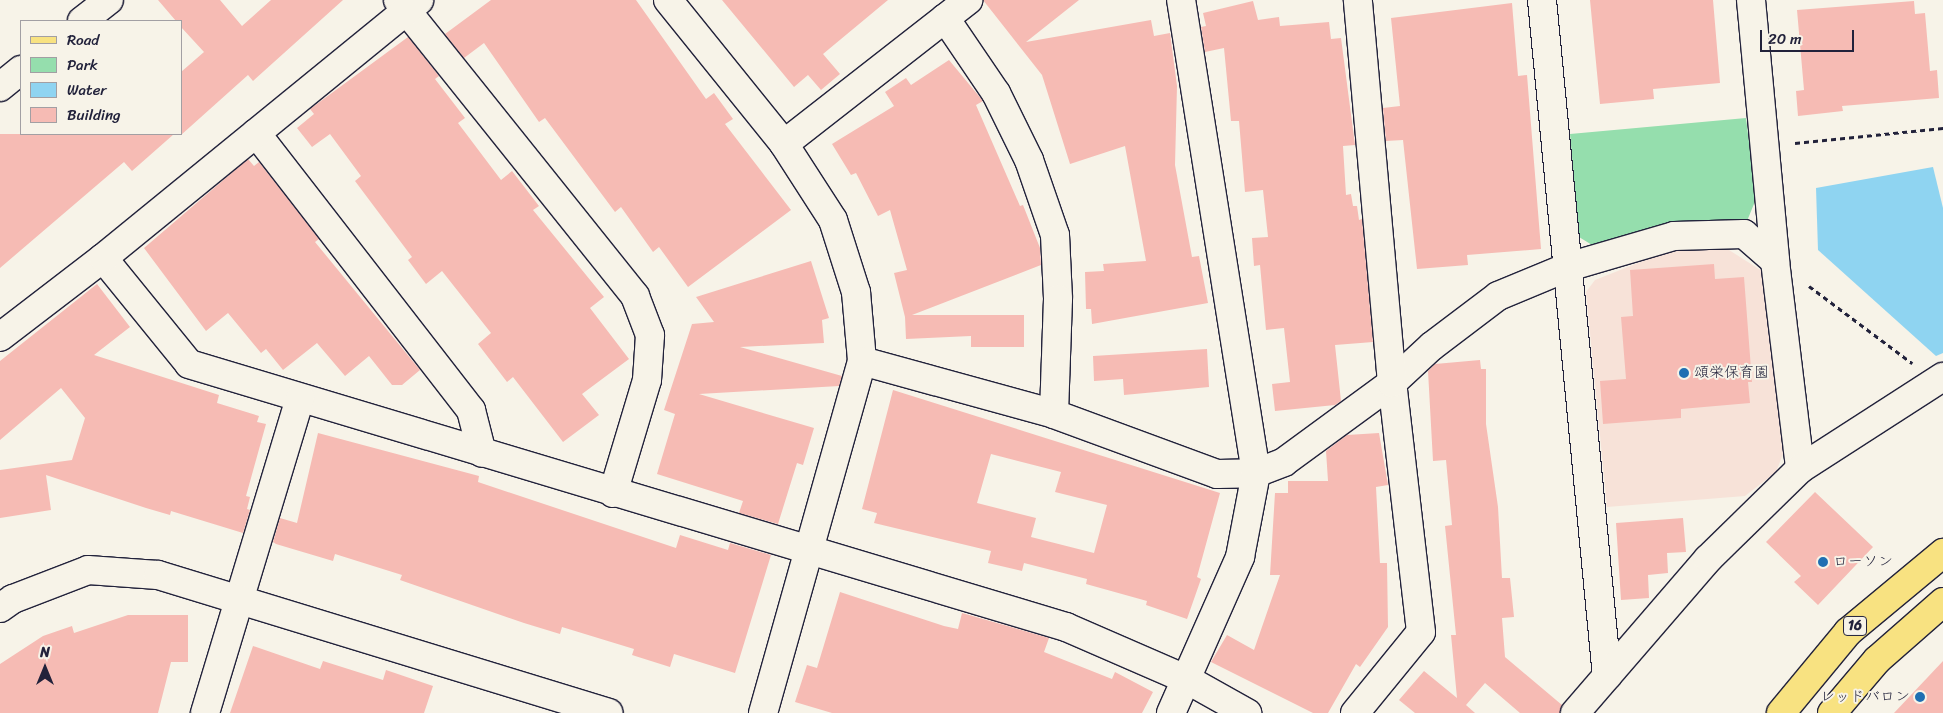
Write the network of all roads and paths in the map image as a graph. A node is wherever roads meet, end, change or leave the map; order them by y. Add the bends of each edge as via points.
1 (109, 0) edge
2 (668, 0) edge
3 (968, 0) edge
4 (1181, 0) edge
5 (1358, 0) edge
6 (1542, 0) edge
7 (1751, 0) edge
8 (407, 3) edge
9 (945, 18) junction
10 (83, 20) edge
11 (20, 71) edge
12 (0, 87) edge
13 (1943, 128) edge
14 (256, 133) junction
15 (784, 144) junction
16 (1764, 146) junction
17 (103, 258) junction
18 (1775, 261) junction
19 (1568, 267) junction
20 (0, 337) edge
21 (862, 361) junction
22 (1939, 379) edge
23 (1392, 383) junction
24 (300, 398) junction
25 (1054, 414) junction
26 (482, 453) junction
27 (1800, 469) junction
28 (1256, 474) junction
29 (613, 493) junction
30 (808, 553) junction
31 (1943, 553) edge
32 (239, 600) junction
33 (1943, 602) edge
34 (0, 608) edge
35 (1607, 676) junction
36 (1188, 680) junction
37 (205, 713) edge
38 (608, 713) edge
39 (763, 713) edge
40 (1171, 713) edge
41 (1247, 713) edge
42 (1355, 713) edge
43 (1576, 713) edge
44 (1781, 713) edge
45 (1832, 713) edge

1 - 10 street
2 - 15 street
3 - 9 street
4 - 28 street
5 - 23 street
6 - 19 street
7 - 16 street
8 - 14 street
8 - 29 street via 635,296 650,335 648,380
9 - 15 street
9 - 25 street via 996,93 1030,160 1055,235 1058,300
11 - 12 street
13 - 16 path
14 - 17 street
14 - 26 street via 471,410
15 - 21 street via 833,220 856,292
16 - 18 street
17 - 20 street
17 - 24 street via 189,364
18 - 19 street via 1744,234 1674,236
18 - 22 path
18 - 27 street
19 - 23 street via 1498,296 1432,346
19 - 35 street
21 - 25 street
21 - 30 street
22 - 27 street
23 - 28 street via 1284,462
23 - 42 street via 1420,632
24 - 26 street
24 - 32 street
25 - 28 street via 1217,474
26 - 29 street
27 - 35 street via 1708,559
28 - 36 street via 1240,557
29 - 30 street
30 - 36 street via 1066,627
30 - 39 street
31 - 44 main road, 16 via 1848,632
32 - 34 street via 158,574 88,570 12,599
32 - 37 street
32 - 38 street
33 - 45 main road via 1877,660
35 - 43 street
36 - 40 street
36 - 41 street

